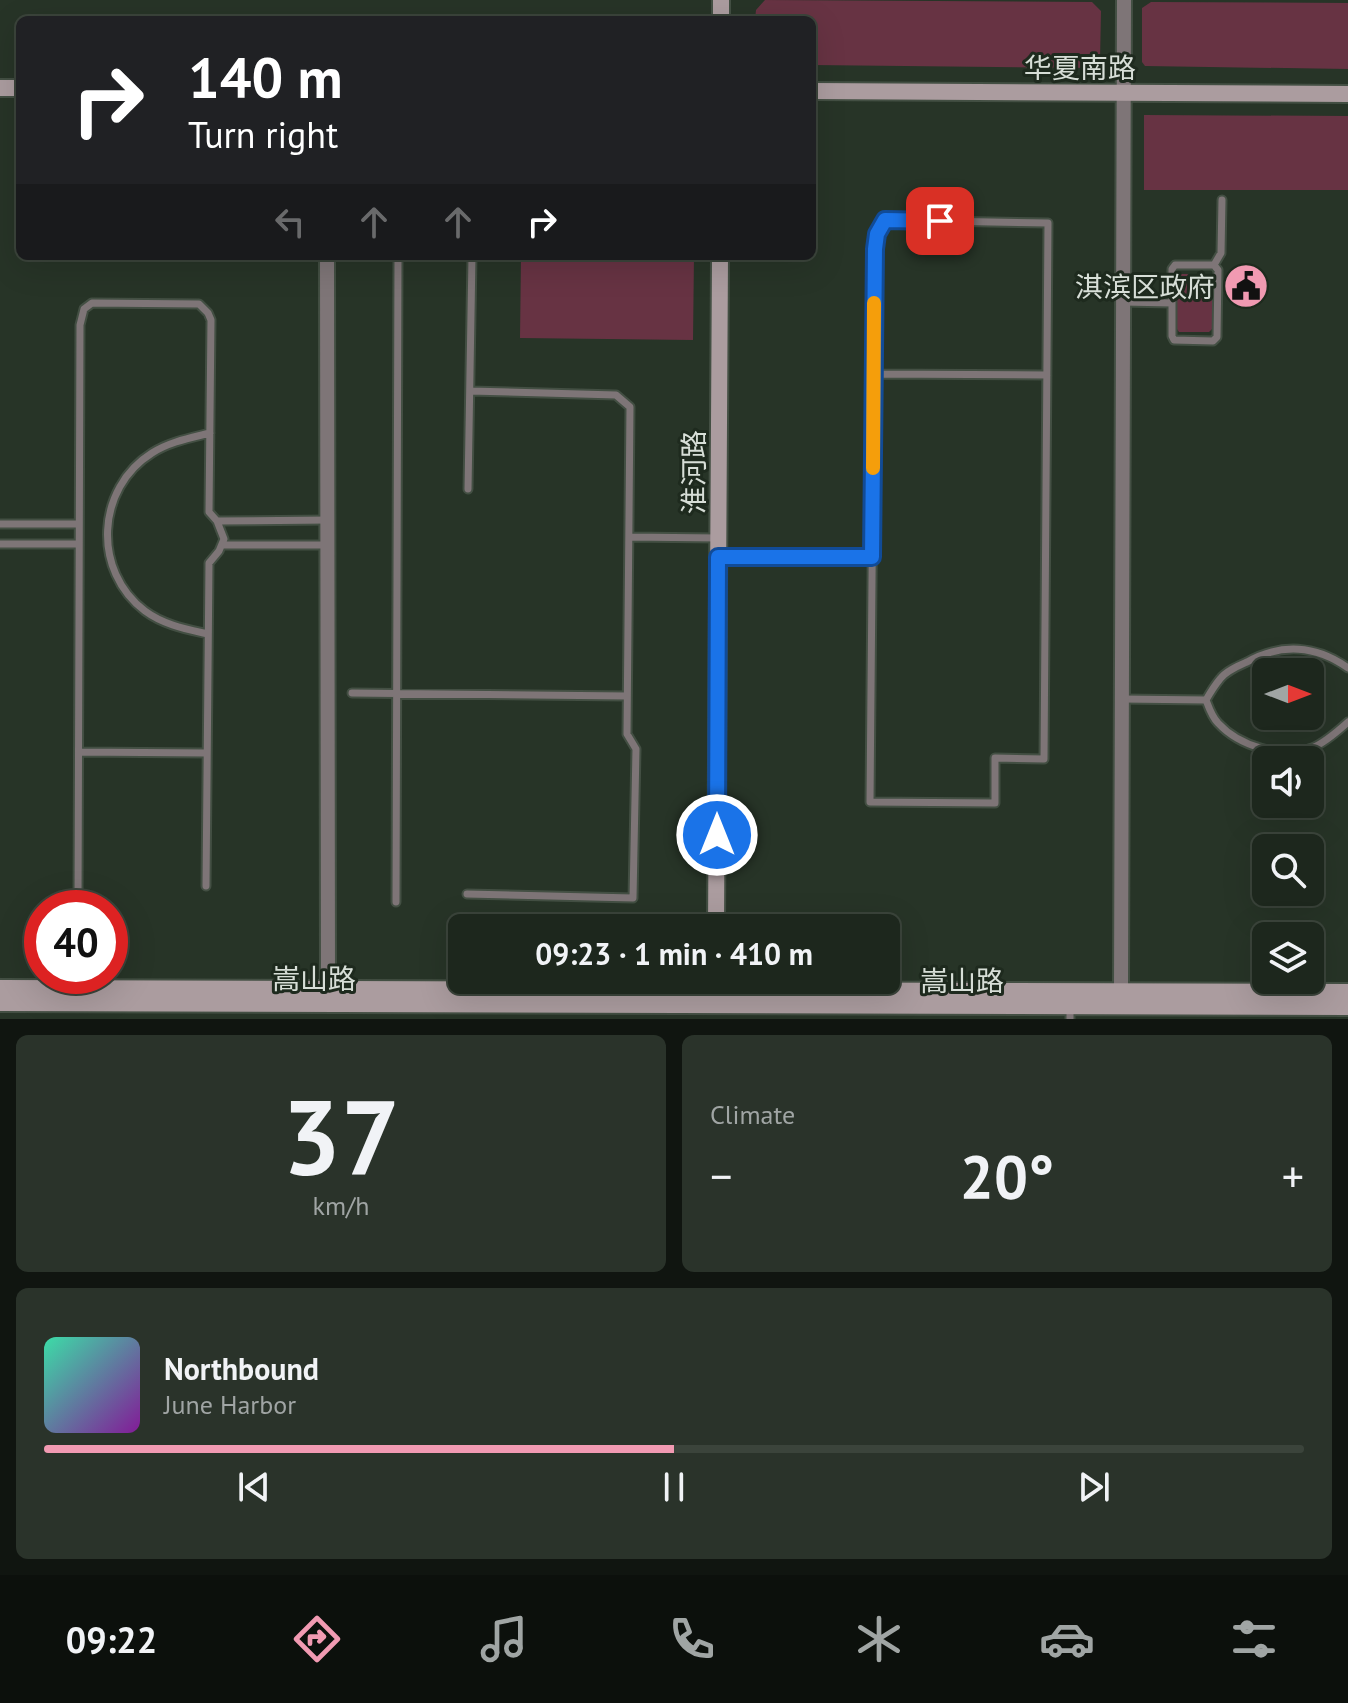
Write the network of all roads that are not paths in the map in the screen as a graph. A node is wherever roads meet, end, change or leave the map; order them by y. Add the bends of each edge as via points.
1 (1124, 0) edge
2 (816, 91) edge
3 (1124, 93) junction
4 (1348, 94) edge
5 (1222, 200) dead end
6 (327, 260) edge
7 (398, 260) edge
8 (472, 260) edge
9 (720, 260) edge
10 (1214, 265) junction
11 (1123, 302) junction
12 (1172, 303) junction
13 (874, 374) junction
14 (1047, 375) junction
15 (470, 391) junction
16 (210, 433) junction
17 (468, 489) dead end
18 (328, 520) junction
19 (217, 521) junction
20 (0, 524) edge
21 (79, 524) junction
22 (629, 537) junction
23 (718, 538) junction
24 (0, 544) edge
25 (79, 544) junction
26 (222, 545) junction
27 (328, 545) junction
28 (718, 557) junction
29 (872, 557) junction
30 (208, 634) junction
31 (1348, 668) edge
32 (352, 693) dead end
33 (396, 693) junction
34 (627, 696) junction
35 (1122, 699) junction
36 (1206, 700) junction
37 (1348, 722) edge
38 (79, 752) junction
39 (207, 753) junction
40 (206, 886) dead end
41 (78, 890) edge
42 (467, 894) dead end
43 (396, 902) dead end
44 (716, 914) edge
45 (0, 988) edge
46 (328, 989) junction
47 (1121, 991) junction
48 (1348, 992) edge
49 (716, 999) edge
50 (0, 1003) edge
51 (1348, 1007) edge
52 (180, 1011) edge
53 (1070, 1013) edge

1 - 3 street
2 - 3 street, 华夏南路
3 - 4 street, 华夏南路
3 - 11 street
5 - 10 lane via 1221,253
6 - 18 street
7 - 33 lane
8 - 15 lane
9 - 23 street, 淮河路
10 - 12 lane via 1175,265
10 - 12 lane via 1218,283 1213,341 1174,340
11 - 12 lane
11 - 35 street
13 - 14 lane
13 - 14 lane via 875,249 885,220 1048,223
13 - 29 lane
14 - 29 lane via 1044,759 995,758 995,803 870,802
15 - 17 lane
15 - 22 lane via 624,399 630,407
16 - 19 lane via 209,512
16 - 21 lane via 208,313 199,304 92,303 84,309 80,325
16 - 30 lane via 152,452 132,469 112,502 106,532 108,555 121,584 144,610 172,626
18 - 19 lane
18 - 27 street
19 - 26 lane
20 - 21 lane
21 - 25 lane
22 - 23 lane
22 - 34 lane
23 - 28 street, 淮河路
24 - 25 lane
25 - 38 lane
26 - 27 lane
26 - 30 lane via 209,563
27 - 46 street
28 - 29 lane
28 - 44 street, 淮河路
30 - 39 lane
31 - 36 lane via 1311,649 1283,649 1255,657 1221,677
32 - 33 lane
33 - 34 lane
33 - 43 lane
34 - 42 lane via 627,734 636,749 633,898
35 - 36 lane
35 - 47 street
36 - 37 lane via 1215,721 1236,739 1276,751 1313,747
38 - 39 lane
38 - 41 lane
39 - 40 lane
45 - 46 street, 嵩山路
46 - 49 street, 嵩山路
47 - 48 street, 嵩山路
47 - 49 street, 嵩山路
49 - 52 street, 嵩山路
49 - 53 street, 嵩山路
50 - 52 street, 嵩山路
51 - 53 street, 嵩山路

